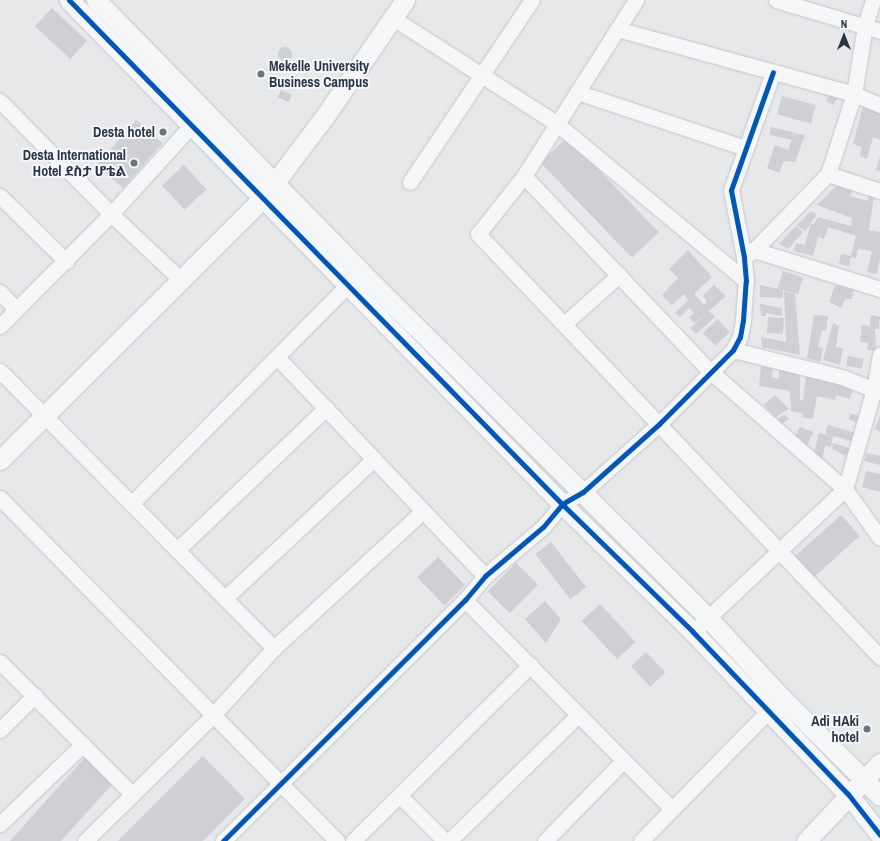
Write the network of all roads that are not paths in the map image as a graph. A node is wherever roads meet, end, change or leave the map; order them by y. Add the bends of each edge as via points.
1 (69, 0) edge
2 (96, 0) edge
3 (405, 0) edge
4 (532, 0) edge
5 (636, 0) edge
6 (873, 0) edge
7 (783, 1) edge
8 (393, 18) junction
9 (865, 26) junction
10 (617, 29) junction
11 (880, 30) edge
12 (773, 72) junction
13 (482, 77) junction
14 (577, 92) junction
15 (854, 94) junction
16 (0, 101) edge
17 (880, 106) edge
18 (198, 118) junction
19 (556, 123) junction
20 (745, 148) junction
21 (828, 174) junction
22 (524, 176) junction
23 (410, 182) dead end
24 (269, 190) junction
25 (880, 192) edge
26 (0, 196) edge
27 (111, 214) junction
28 (749, 254) junction
29 (66, 261) junction
30 (619, 275) junction
31 (355, 278) junction
32 (181, 280) junction
33 (746, 281) junction
34 (880, 289) edge
35 (0, 292) edge
36 (16, 309) junction
37 (564, 324) junction
38 (0, 326) edge
39 (733, 350) junction
40 (880, 354) edge
41 (277, 357) junction
42 (0, 371) edge
43 (710, 371) junction
44 (877, 391) edge
45 (485, 395) junction
46 (326, 408) junction
47 (469, 409) junction
48 (44, 415) junction
49 (659, 424) junction
50 (374, 459) junction
51 (0, 460) edge
52 (845, 489) junction
53 (583, 492) junction
54 (0, 498) edge
55 (131, 504) junction
56 (562, 504) junction
57 (423, 511) junction
58 (880, 538) edge
59 (177, 550) junction
60 (779, 551) junction
61 (485, 576) junction
62 (225, 598) junction
63 (465, 600) junction
64 (708, 618) junction
65 (693, 632) junction
66 (274, 648) junction
67 (880, 657) edge
68 (0, 662) edge
69 (530, 665) junction
70 (35, 695) junction
71 (782, 697) junction
72 (768, 712) junction
73 (214, 715) junction
74 (578, 715) junction
75 (0, 730) edge
76 (83, 744) junction
77 (623, 761) junction
78 (880, 763) edge
79 (864, 778) junction
80 (282, 784) junction
81 (132, 794) junction
82 (848, 794) junction
83 (400, 796) junction
84 (880, 796) edge
85 (672, 809) junction
86 (0, 824) edge
87 (880, 835) edge
88 (85, 841) edge
89 (223, 841) edge
90 (337, 841) edge
91 (353, 841) edge
92 (445, 841) edge
93 (449, 841) edge
94 (545, 841) edge
95 (642, 841) edge
96 (806, 841) edge

1 - 18 street
2 - 18 street
3 - 8 street
4 - 13 street
5 - 10 street
6 - 9 street
7 - 9 street
8 - 13 street
8 - 24 street via 325,116
9 - 11 street
9 - 15 street
10 - 12 street
10 - 14 street
12 - 15 street
12 - 20 street
13 - 19 street
13 - 23 street
14 - 19 street
14 - 20 street
15 - 17 street
15 - 21 street
16 - 27 street
18 - 24 street
18 - 27 street
19 - 22 street
19 - 33 street
20 - 28 street via 731,190
21 - 25 street
21 - 28 street
22 - 30 street
22 - 37 street via 478,234
24 - 31 street
24 - 32 street
26 - 29 street
27 - 29 street
27 - 32 street
28 - 33 street
28 - 34 street
29 - 36 street
30 - 37 street
30 - 43 street
31 - 41 street
31 - 45 street
31 - 47 street
32 - 48 street
33 - 39 street via 740,337
35 - 36 street
36 - 38 street
37 - 49 street
39 - 43 street
39 - 44 street via 842,377
40 - 44 street
41 - 46 street
41 - 55 street
42 - 48 street
43 - 49 street
43 - 52 street
44 - 52 street
45 - 47 street
45 - 53 street
46 - 50 street
46 - 59 street
47 - 56 street
48 - 51 street
48 - 55 street
49 - 53 street
49 - 60 street
50 - 57 street
50 - 62 street
52 - 58 street
52 - 60 street
53 - 56 street
53 - 64 street
54 - 73 street
55 - 59 street
56 - 61 street via 543,527
56 - 65 street
57 - 61 street
57 - 66 street
59 - 62 street
60 - 64 street
60 - 67 street
61 - 63 street
62 - 66 street
63 - 69 street
63 - 80 street
64 - 65 street
64 - 71 street
65 - 72 street
66 - 73 street
68 - 70 street
69 - 74 street
69 - 83 street
70 - 75 street
70 - 76 street
71 - 72 street
71 - 79 street
72 - 82 street
72 - 85 street
73 - 80 street
73 - 81 street
74 - 77 street
74 - 93 street
76 - 81 street
76 - 86 street
77 - 85 street
77 - 94 street
78 - 79 street
79 - 82 street
79 - 84 street
80 - 89 street
80 - 90 street
81 - 88 street
82 - 87 street
82 - 96 street
83 - 91 street
83 - 92 street
85 - 95 street

